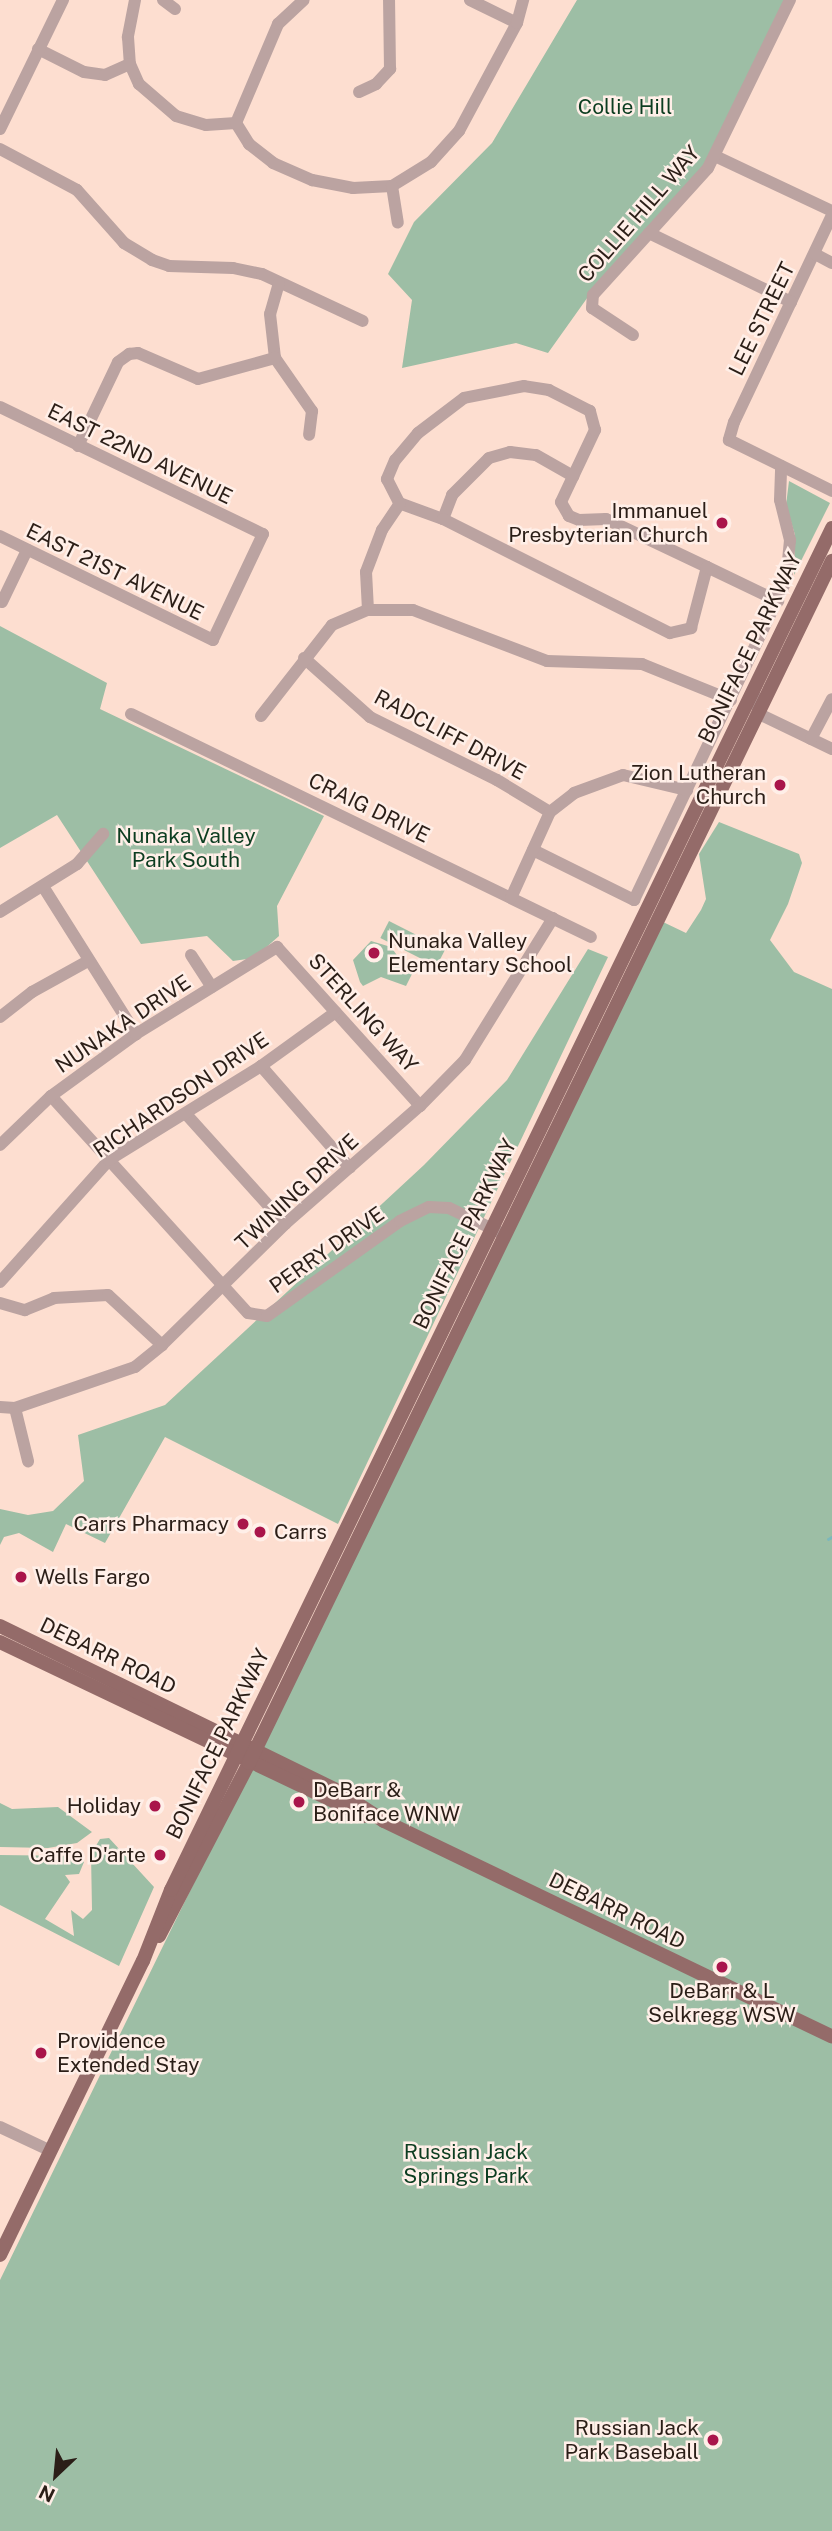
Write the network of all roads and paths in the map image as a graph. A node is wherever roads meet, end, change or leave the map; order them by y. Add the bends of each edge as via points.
1 (63, 0) edge
2 (135, 0) edge
3 (163, 0) edge
4 (304, 0) edge
5 (389, 0) edge
6 (470, 0) edge
7 (523, 0) edge
8 (790, 0) edge
9 (175, 9) dead end
10 (517, 23) junction
11 (38, 49) junction
12 (130, 64) junction
13 (359, 92) dead end
14 (6, 101) edge
15 (236, 123) junction
16 (0, 129) edge
17 (0, 149) edge
18 (715, 156) junction
19 (392, 186) junction
20 (832, 213) edge
21 (398, 223) dead end
22 (649, 233) junction
23 (815, 254) junction
24 (832, 262) edge
25 (279, 283) junction
26 (791, 302) junction
27 (363, 321) dead end
28 (633, 335) dead end
29 (275, 358) junction
30 (0, 407) edge
31 (309, 435) dead end
32 (78, 446) junction
33 (781, 466) junction
34 (573, 476) junction
35 (832, 491) edge
36 (400, 503) junction
37 (443, 519) junction
38 (832, 528) edge
39 (0, 537) edge
40 (27, 550) junction
41 (832, 561) edge
42 (707, 567) junction
43 (778, 601) junction
44 (2, 602) dead end
45 (368, 610) junction
46 (213, 640) joint
47 (304, 657) junction
48 (753, 691) junction
49 (731, 699) junction
50 (832, 699) edge
51 (759, 713) junction
52 (131, 714) dead end
53 (261, 716) dead end
54 (811, 739) junction
55 (832, 749) edge
56 (687, 790) junction
57 (550, 813) junction
58 (103, 834) dead end
59 (533, 850) junction
60 (44, 888) junction
61 (511, 898) junction
62 (0, 912) edge
63 (553, 918) junction
64 (591, 937) dead end
65 (277, 947) joint
66 (191, 955) dead end
67 (88, 961) junction
68 (212, 987) junction
69 (336, 1012) junction
70 (0, 1017) edge
71 (136, 1034) junction
72 (261, 1066) junction
73 (51, 1096) junction
74 (420, 1106) junction
75 (186, 1114) junction
76 (0, 1145) edge
77 (109, 1160) junction
78 (350, 1168) junction
79 (285, 1224) junction
80 (498, 1231) junction
81 (0, 1282) edge
82 (225, 1287) junction
83 (0, 1303) edge
84 (162, 1345) junction
85 (0, 1407) edge
86 (15, 1408) junction
87 (28, 1461) dead end
88 (4, 1630) edge
89 (0, 1642) edge
90 (245, 1754) junction
91 (832, 2037) edge
92 (0, 2127) edge
93 (51, 2151) junction
94 (0, 2255) edge

1 - 11 street
2 - 12 street via 128,37
3 - 9 street
4 - 15 street via 278,24
5 - 13 street via 390,69 376,84
6 - 10 street
7 - 10 street
8 - 18 street, COLLIE HILL WAY
10 - 19 street via 459,131 430,162
11 - 12 street via 83,72 105,75
11 - 14 street
12 - 15 street via 139,84 176,116 206,125
14 - 16 street
15 - 19 street via 249,144 273,163 312,180 353,188
17 - 25 street via 77,190 124,243 152,260 187,268 233,268
18 - 20 street
18 - 22 street, COLLIE HILL WAY
19 - 21 street
20 - 23 street, LEE STREET
22 - 26 street
22 - 28 street, COLLIE HILL WAY via 590,302 598,314
23 - 24 street
23 - 26 street, LEE STREET
25 - 27 street
25 - 29 street via 270,314
26 - 33 street, LEE STREET via 729,440
29 - 31 street via 312,411
29 - 32 street via 198,379 138,353 129,354 118,362
30 - 32 street, EAST 22ND AVENUE
32 - 46 street, EAST 22ND AVENUE via 263,534
33 - 35 street
33 - 43 street via 780,500 790,540 786,581
34 - 36 street via 595,430 590,411 549,390 524,386 486,391 464,398 430,421 395,460 387,479
34 - 37 street via 536,455 510,452 489,458 452,495
34 - 42 street via 561,502 569,516 606,519
36 - 37 street
36 - 45 street via 382,530 366,572
37 - 42 street via 670,633 691,628
38 - 48 main road, BONIFACE PARKWAY
39 - 40 street, EAST 21ST AVENUE
40 - 44 street
40 - 46 street, EAST 21ST AVENUE
41 - 51 main road, BONIFACE PARKWAY
42 - 43 street
43 - 49 street
45 - 47 street via 332,625
45 - 49 street via 413,610 547,661 642,664
47 - 53 street
47 - 57 street, RADCLIFF DRIVE via 370,717 497,780
48 - 51 street
48 - 80 main road, BONIFACE PARKWAY
49 - 56 street
50 - 54 street
51 - 54 street
51 - 80 main road, BONIFACE PARKWAY
52 - 61 street, CRAIG DRIVE
54 - 55 street
56 - 57 street via 623,775 574,793
56 - 59 street via 634,900
57 - 59 street
58 - 60 street via 76,864
59 - 61 street
60 - 62 street
60 - 67 street
61 - 63 street, CRAIG DRIVE
63 - 64 street, CRAIG DRIVE
63 - 74 street, TWINING DRIVE via 465,1060
65 - 68 street, NUNAKA DRIVE
65 - 69 street, STERLING WAY
66 - 68 street
67 - 70 street via 32,992
67 - 71 street
68 - 71 street, NUNAKA DRIVE
69 - 72 street, RICHARDSON DRIVE
69 - 74 street, STERLING WAY
71 - 73 street, NUNAKA DRIVE
72 - 75 street, RICHARDSON DRIVE
72 - 78 street
73 - 76 street, NUNAKA DRIVE
73 - 77 street, PERRY DRIVE
74 - 78 street, TWINING DRIVE
75 - 77 street, RICHARDSON DRIVE
75 - 79 street
77 - 81 street, RICHARDSON DRIVE
77 - 82 street, PERRY DRIVE
78 - 79 street, TWINING DRIVE
79 - 82 street, TWINING DRIVE
80 - 82 street, PERRY DRIVE via 449,1208 429,1207 400,1222 267,1316 248,1313
80 - 90 main road, BONIFACE PARKWAY
82 - 84 street, TWINING DRIVE
83 - 84 street via 25,1310 54,1298 108,1295
84 - 86 street, TWINING DRIVE via 135,1367
85 - 86 street, TWINING DRIVE
86 - 87 street
88 - 90 main road, DEBARR ROAD
89 - 90 main road, DEBARR ROAD
90 - 91 main road, DEBARR ROAD
90 - 93 main road, BONIFACE PARKWAY via 166,1899 144,1961
92 - 93 street
93 - 94 main road, BONIFACE PARKWAY

